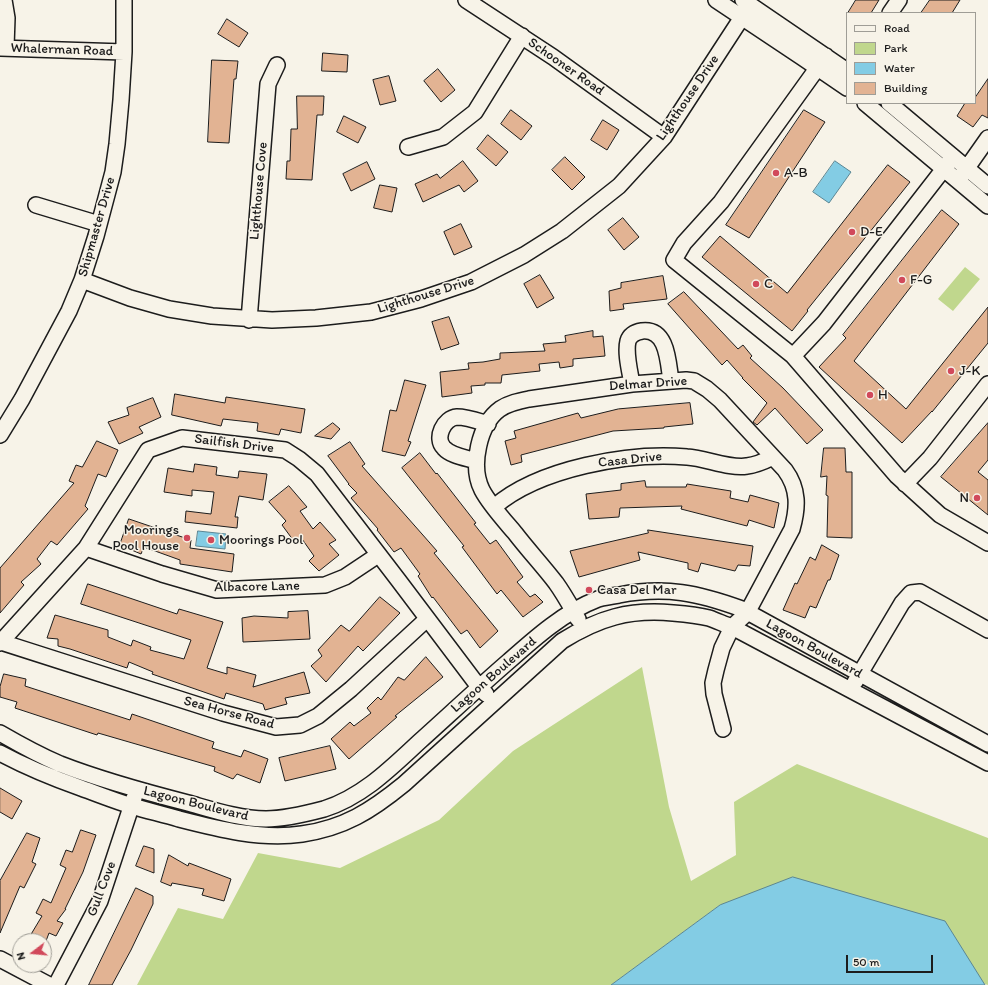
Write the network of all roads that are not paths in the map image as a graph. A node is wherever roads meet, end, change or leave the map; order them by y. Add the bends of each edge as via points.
1 (4, 0) edge
2 (124, 0) edge
3 (466, 0) edge
4 (716, 0) edge
5 (899, 0) edge
6 (745, 7) edge
7 (891, 12) edge
8 (522, 36) junction
9 (3, 47) edge
10 (124, 52) junction
11 (822, 62) junction
12 (277, 65) dead end
13 (846, 71) edge
14 (845, 83) edge
15 (866, 104) edge
16 (890, 104) edge
17 (664, 137) junction
18 (988, 138) edge
19 (408, 147) dead end
20 (953, 157) junction
21 (968, 168) junction
22 (943, 169) junction
23 (957, 181) junction
24 (988, 186) edge
25 (36, 205) dead end
26 (988, 206) edge
27 (99, 224) junction
28 (82, 280) junction
29 (249, 320) junction
30 (793, 356) junction
31 (671, 380) junction
32 (632, 384) junction
33 (988, 384) edge
34 (488, 424) junction
35 (0, 435) edge
36 (773, 457) junction
37 (476, 461) junction
38 (906, 484) junction
39 (494, 507) junction
40 (988, 543) edge
41 (86, 548) junction
42 (378, 555) junction
43 (573, 611) junction
44 (747, 612) junction
45 (427, 619) junction
46 (732, 627) junction
47 (583, 628) junction
48 (988, 630) edge
49 (0, 643) edge
50 (859, 674) junction
51 (479, 687) junction
52 (850, 690) junction
53 (494, 702) junction
54 (723, 729) dead end
55 (0, 733) edge
56 (988, 744) edge
57 (0, 753) edge
58 (988, 763) edge
59 (137, 790) junction
60 (131, 806) junction
61 (0, 959) edge
62 (49, 985) edge
63 (56, 985) edge

1 - 9 street via 7,18
2 - 10 street, Shipmaster Drive
3 - 8 street, Schooner Road
4 - 6 street
5 - 7 street
6 - 11 street
6 - 17 street, Lighthouse Drive
8 - 17 street, Schooner Road
8 - 19 street via 475,112 444,137
9 - 10 street, Whalerman Road
10 - 27 street, Shipmaster Drive via 113,172
11 - 13 street
11 - 14 street
11 - 30 street via 721,202 684,243 674,260
12 - 29 street, Lighthouse Cove via 268,84
15 - 22 street
16 - 20 street
17 - 29 street, Lighthouse Drive via 619,186 562,231 524,255 471,282 371,312 316,318
18 - 21 street
20 - 21 street
20 - 22 street
21 - 23 street
21 - 24 street
22 - 23 street
22 - 30 street via 824,323
23 - 26 street
25 - 27 street
27 - 28 street, Shipmaster Drive
28 - 29 street, Lighthouse Drive via 169,309
28 - 35 street, Shipmaster Drive via 53,344
30 - 38 street
31 - 32 street, Delmar Drive
31 - 32 street via 662,339 646,330 633,334 628,342
31 - 36 street, Delmar Drive via 694,381 707,389
32 - 34 street, Delmar Drive via 517,401 501,409
33 - 38 street via 930,458
34 - 37 street, Delmar Drive
34 - 37 street via 457,417 448,420 442,429 440,441 443,447 451,453
36 - 39 street, Casa Drive via 746,467 673,456 630,458 588,465 530,484
36 - 44 street, Delmar Drive via 791,477 797,506 796,517
37 - 39 street, Delmar Drive via 482,490
38 - 40 street via 940,515
39 - 43 street, Delmar Drive via 556,583
41 - 42 street, Albacore Lane via 217,590 325,585 345,577
41 - 42 street, Sailfish Drive via 148,450 182,438 285,450 316,474
41 - 49 street, Sailfish Drive
42 - 45 street, Sailfish Drive
43 - 44 street, Lagoon Boulevard via 600,598 636,591 678,591 710,598
43 - 47 street, Delmar Drive
43 - 51 street, Lagoon Boulevard via 541,634
44 - 46 street, Delmar Drive
44 - 50 street, Lagoon Boulevard
45 - 49 street, Sea Horse Road via 318,716 300,725 276,727 223,713
45 - 51 street, Sailfish Drive
46 - 47 street, Lagoon Boulevard via 708,618 652,611 619,615
46 - 52 street, Lagoon Boulevard
46 - 54 street, Delmar Drive via 722,648 713,683
47 - 53 street, Lagoon Boulevard via 562,641
48 - 50 street via 920,592 911,593 902,603
50 - 52 street
50 - 56 street, Lagoon Boulevard
51 - 53 street, Sailfish Drive
51 - 59 street, Lagoon Boulevard via 377,780 344,801 325,808 282,817 248,818
52 - 58 street, Lagoon Boulevard
53 - 60 street, Lagoon Boulevard via 384,801 343,823 318,831 273,835 248,833
55 - 59 street, Lagoon Boulevard via 59,763
57 - 60 street, Lagoon Boulevard via 52,777
59 - 60 street, Gull Cove
60 - 63 street, Gull Cove via 100,901
61 - 62 street

